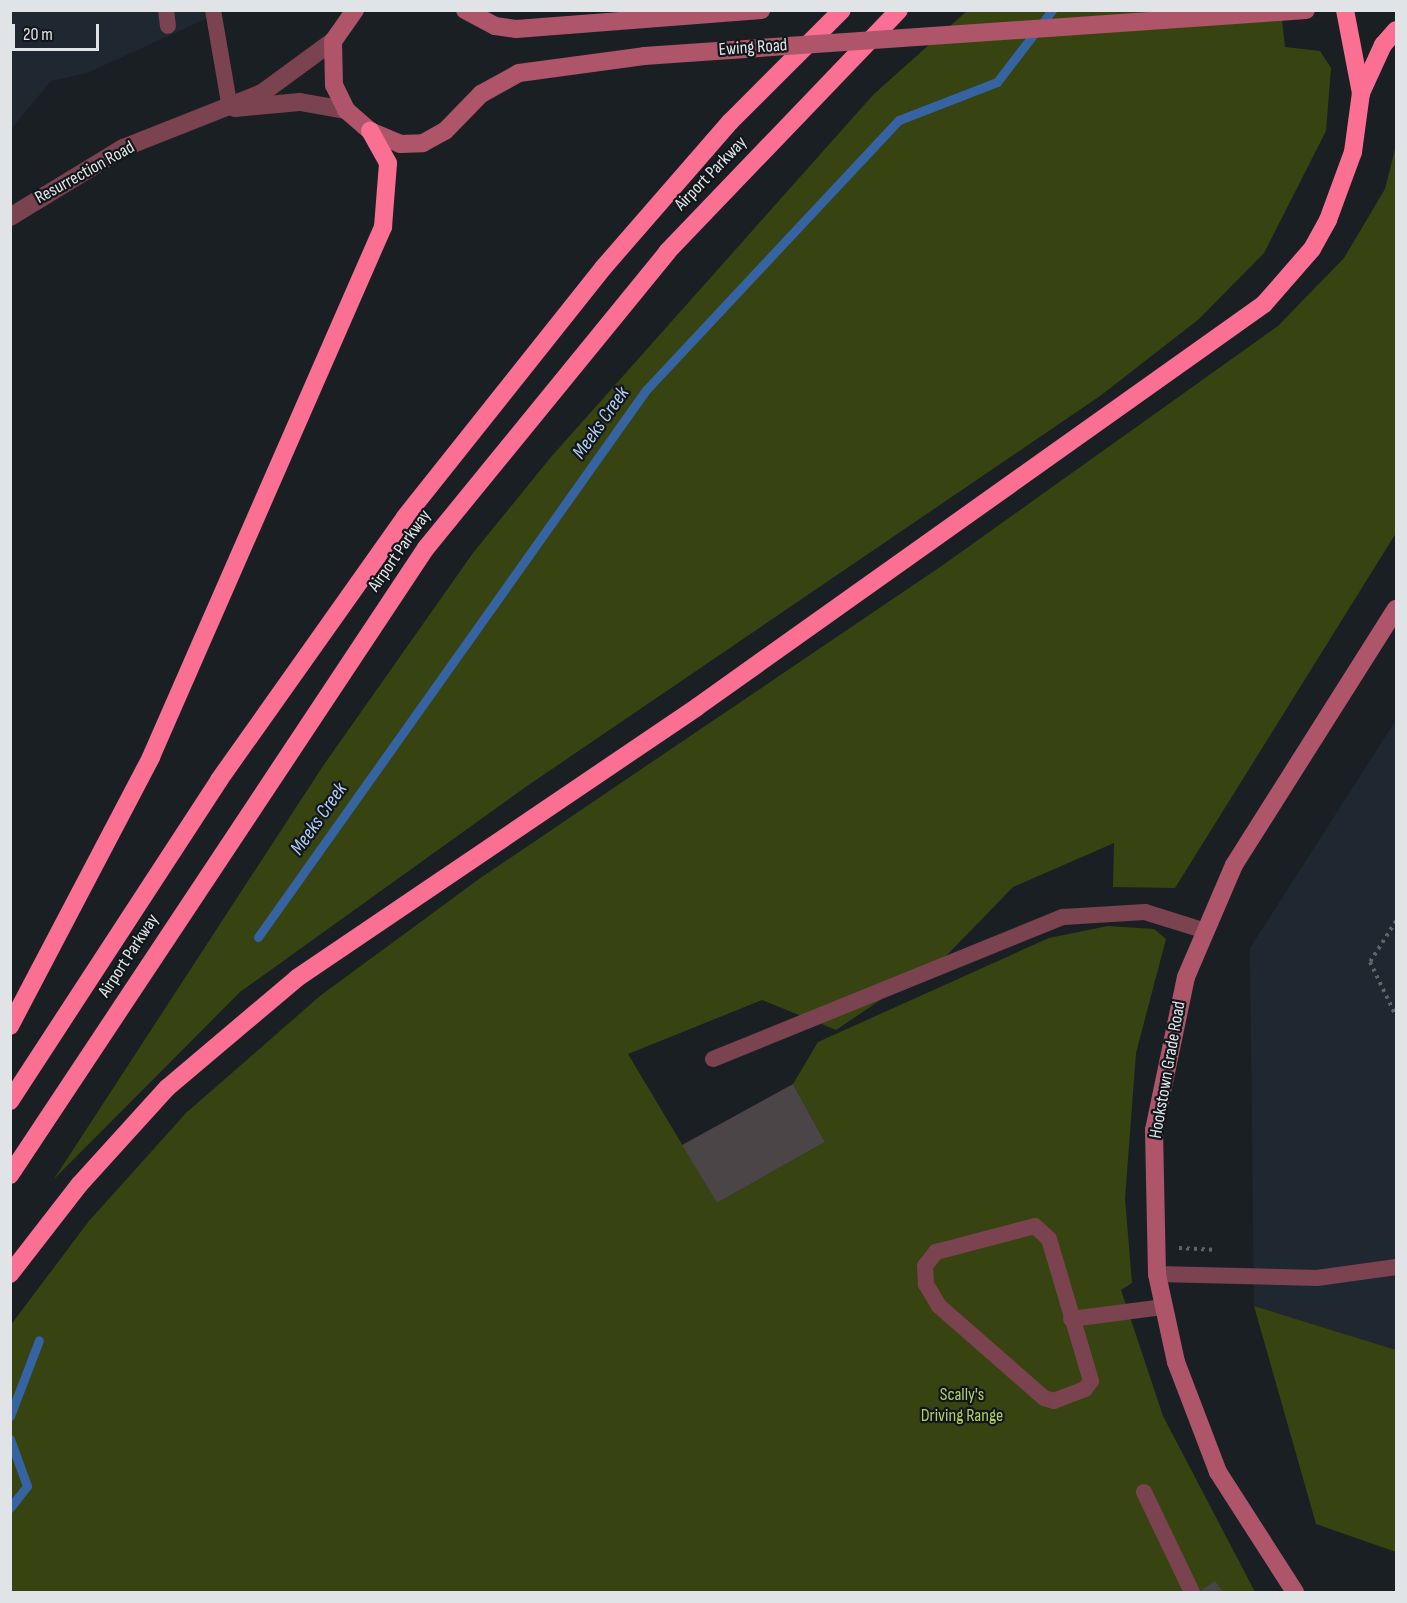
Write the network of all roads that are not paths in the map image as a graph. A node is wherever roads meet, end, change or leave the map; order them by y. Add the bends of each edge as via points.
1 (213, 10) edge
2 (355, 10) edge
3 (465, 10) edge
4 (761, 10) edge
5 (842, 10) edge
6 (899, 10) edge
7 (1306, 10) edge
8 (1345, 10) edge
9 (1396, 30) edge
10 (333, 41) junction
11 (1361, 93) junction
12 (230, 108) junction
13 (346, 110) junction
14 (370, 131) junction
15 (10, 217) edge
16 (1396, 609) edge
17 (1206, 931) junction
18 (10, 1026) edge
19 (713, 1059) dead end
20 (10, 1101) edge
21 (10, 1175) edge
22 (1396, 1267) edge
23 (10, 1274) edge
24 (1157, 1274) junction
25 (1164, 1307) junction
26 (1071, 1319) junction
27 (1144, 1492) dead end
28 (1192, 1593) edge
29 (1295, 1593) edge

1 - 12 lane
2 - 10 street
3 - 4 street, Ewing Road via 495,26 516,29
5 - 20 highway, Airport Parkway via 730,122 610,260 405,517 219,780
6 - 21 highway, Airport Parkway via 667,252 426,548
7 - 14 street, Ewing Road, bridge via 644,56 519,73 481,94 445,131 423,143 393,142
8 - 11 highway
9 - 11 highway via 1383,45
10 - 12 street, Resurrection Road via 294,74
10 - 13 street, Ewing Road via 334,85
11 - 23 highway via 1353,152 1328,220 1312,249 1264,304 706,700 297,978 167,1088 79,1185
12 - 13 street, Resurrection Road via 300,102
12 - 15 street, Resurrection Road via 123,148
13 - 14 street, Ewing Road
14 - 18 highway via 388,164 383,227 151,757
16 - 17 street, Hookstown Grade Road via 1234,865
17 - 19 lane via 1145,912 1063,917
17 - 24 street, Hookstown Grade Road via 1186,977 1154,1130
22 - 24 lane via 1317,1278
24 - 25 street, Hookstown Grade Road
25 - 26 lane
25 - 29 street, Hookstown Grade Road via 1176,1362 1218,1472
26 - 26 lane via 1049,1239 1035,1226 936,1252 925,1266 926,1284 939,1306 1044,1398 1054,1401 1085,1389 1091,1381
27 - 28 lane

